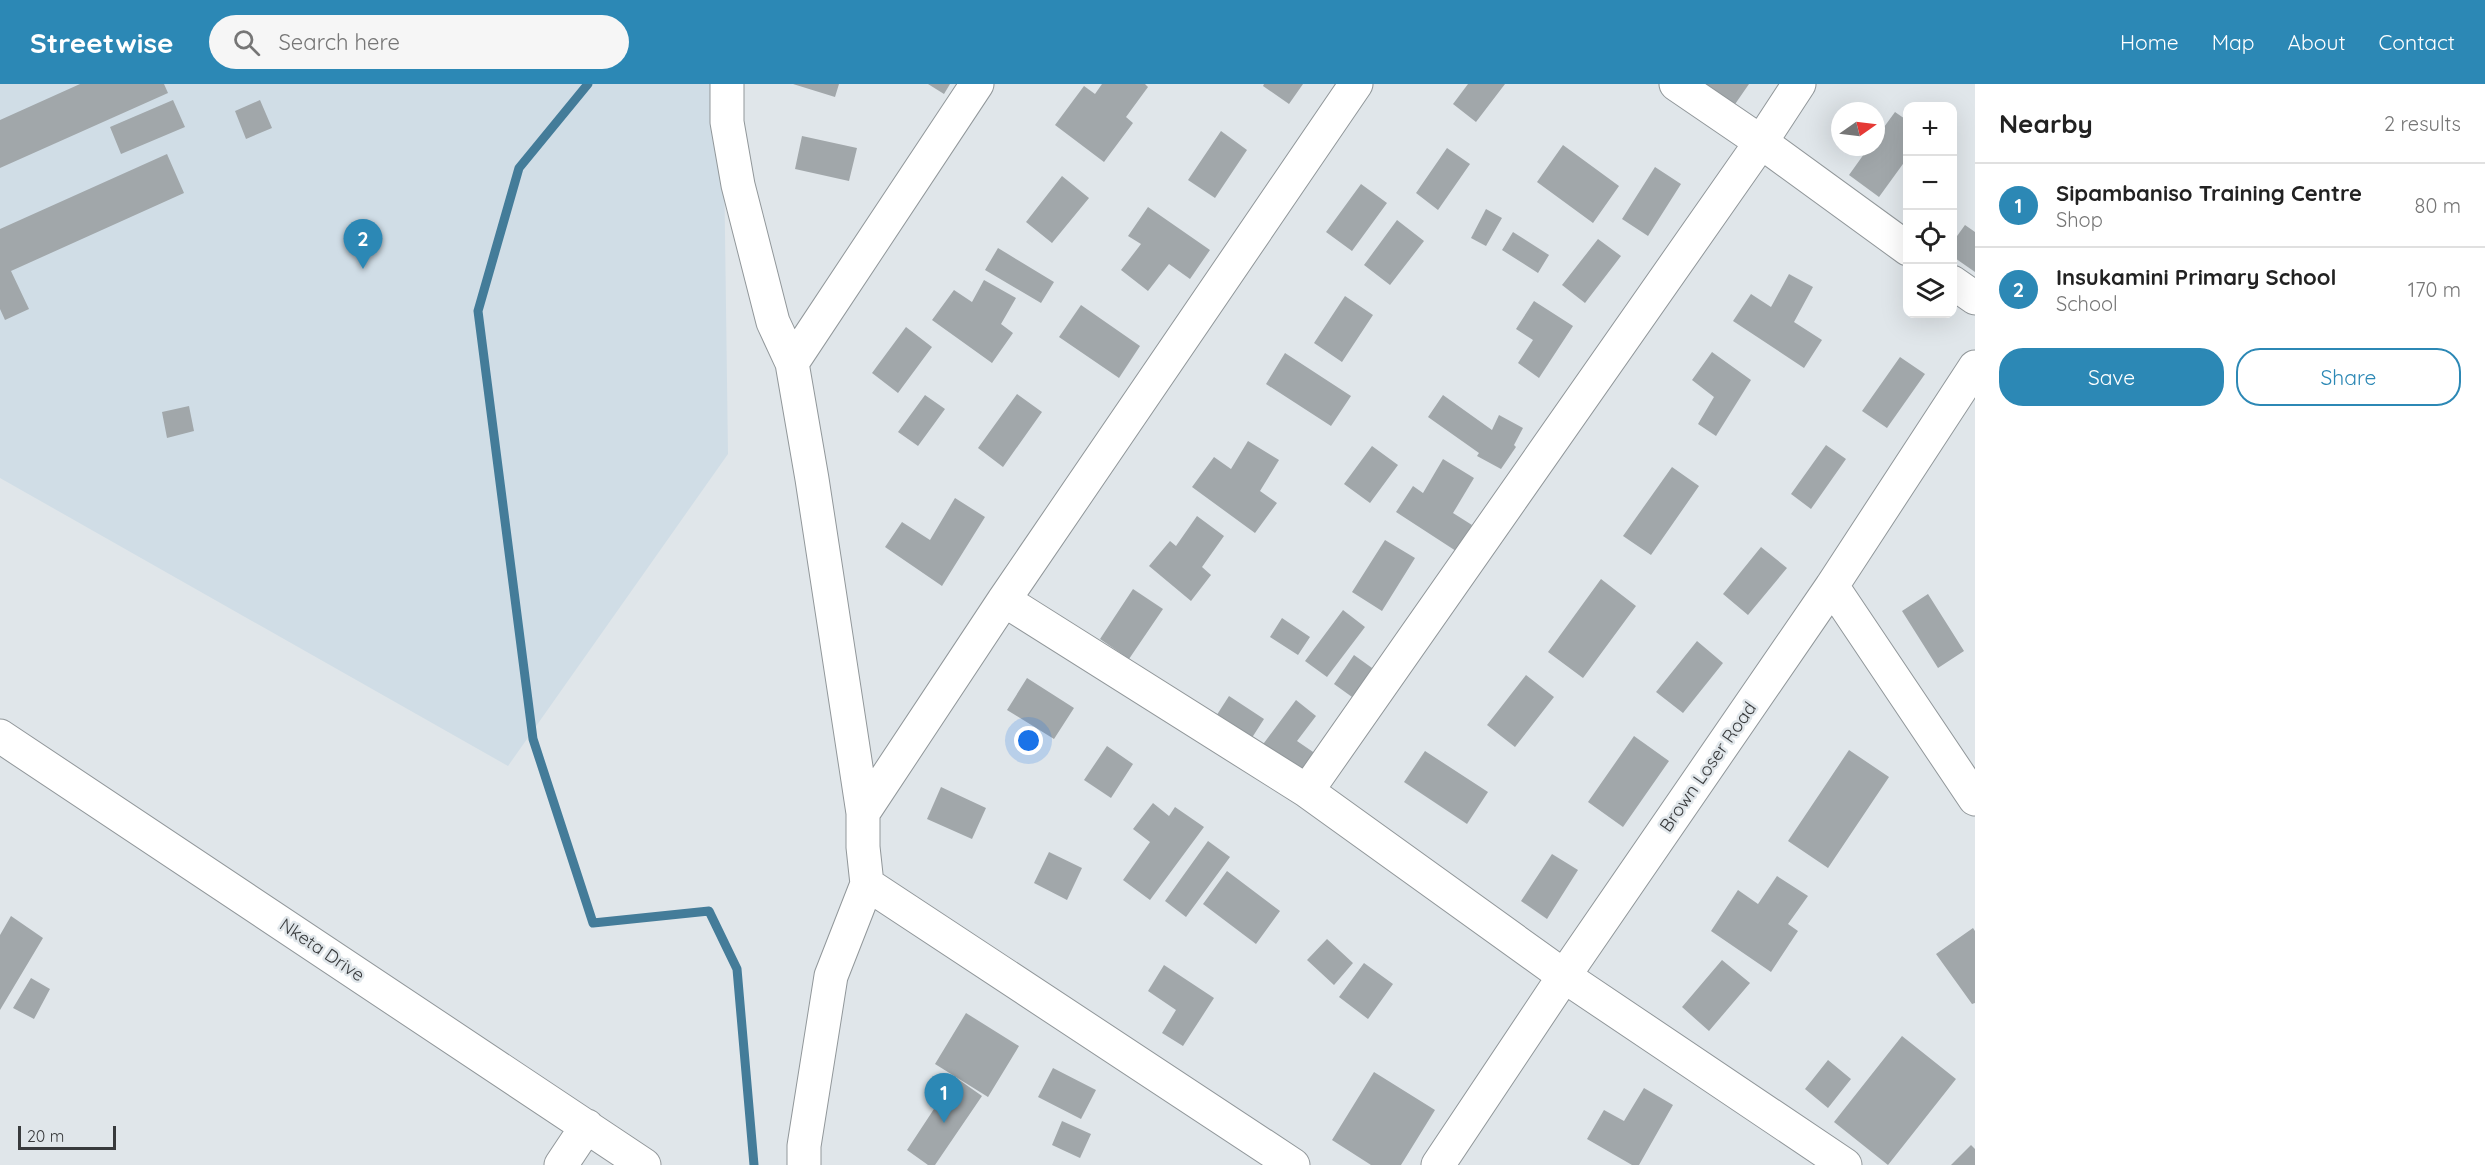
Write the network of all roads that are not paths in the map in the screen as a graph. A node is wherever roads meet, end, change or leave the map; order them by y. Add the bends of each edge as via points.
1 (727, 84) edge
2 (977, 84) edge
3 (1356, 84) edge
4 (1676, 84) edge
5 (1799, 84) edge
6 (1761, 142) junction
7 (1903, 245) edge
8 (1957, 285) edge
9 (1975, 298) edge
10 (792, 363) junction
11 (1975, 367) edge
12 (1832, 586) junction
13 (1004, 600) junction
14 (0, 736) edge
15 (1307, 791) junction
16 (1975, 799) edge
17 (863, 813) junction
18 (867, 884) junction
19 (1564, 976) junction
20 (587, 1126) junction
21 (561, 1165) edge
22 (644, 1165) edge
23 (804, 1165) edge
24 (1293, 1165) edge
25 (1438, 1165) edge
26 (1845, 1165) edge

1 - 10 street via 727,122 740,195 773,322
2 - 10 street
3 - 13 street
4 - 6 street
5 - 6 street
6 - 7 street
6 - 15 street
8 - 9 street
10 - 17 street
11 - 12 street, Brown Loser Road
12 - 16 street
12 - 19 street, Brown Loser Road
13 - 15 street
13 - 17 street
14 - 20 street, Nketa Drive
15 - 19 street
17 - 18 street
18 - 23 street via 831,976
18 - 24 street
19 - 25 street, Brown Loser Road
19 - 26 street
20 - 21 street
20 - 22 street, Nketa Drive

